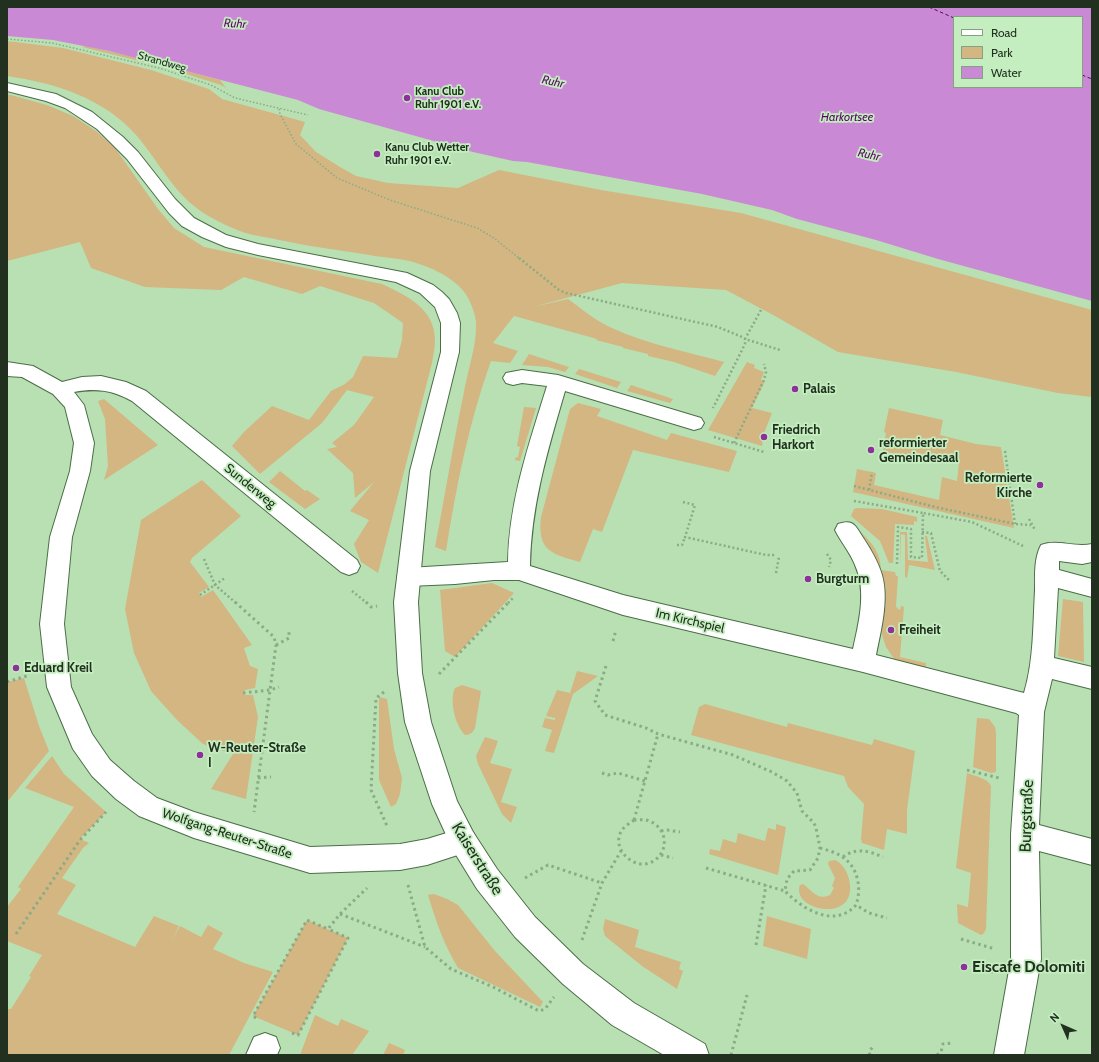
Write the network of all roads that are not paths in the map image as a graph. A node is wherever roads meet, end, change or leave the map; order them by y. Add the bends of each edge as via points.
1 (7, 87) edge
2 (7, 369) edge
3 (513, 378) dead end
4 (558, 382) junction
5 (60, 389) junction
6 (694, 423) road end
7 (846, 530) dead end
8 (1092, 553) edge
9 (349, 566) road end
10 (528, 574) junction
11 (1046, 576) junction
12 (408, 577) junction
13 (1092, 588) edge
14 (863, 662) junction
15 (1042, 666) junction
16 (1092, 678) edge
17 (1031, 710) junction
18 (1025, 834) junction
19 (463, 841) junction
20 (1092, 852) edge
21 (694, 1055) edge
22 (1009, 1055) edge

1 - 12 street, Kaiserstraße via 47,96 97,120 128,149 181,216 206,234 250,249 401,277 418,284 442,302 451,321 450,352 420,471
2 - 5 street, Wolfgang-Reuter-Straße via 26,372
3 - 4 street via 519,375
4 - 6 street
4 - 10 street via 532,474 518,545
5 - 9 street, Sunderweg via 80,383 100,382 122,386 140,396
5 - 19 street, Wolfgang-Reuter-Straße via 74,405 84,443 80,470 61,537 52,624 59,687 82,741 101,768 148,807 194,825 310,860 400,857
7 - 14 street via 871,576 873,594
8 - 11 street, Burgstraße via 1082,555 1049,551
10 - 12 street, Im Kirchspiel via 494,571
10 - 14 street, Im Kirchspiel via 623,605
11 - 13 street
11 - 15 street, Burgstraße
12 - 19 street, Kaiserstraße via 406,602 410,673 418,722 444,804
14 - 17 street, Im Kirchspiel via 1015,701
15 - 16 street
15 - 17 street, Burgstraße
17 - 18 street, Burgstraße
18 - 20 street
18 - 22 street, Burgstraße via 1026,959 1021,978 1015,1035
19 - 21 street, Kaiserstraße via 496,893 525,927 573,974 623,1014

